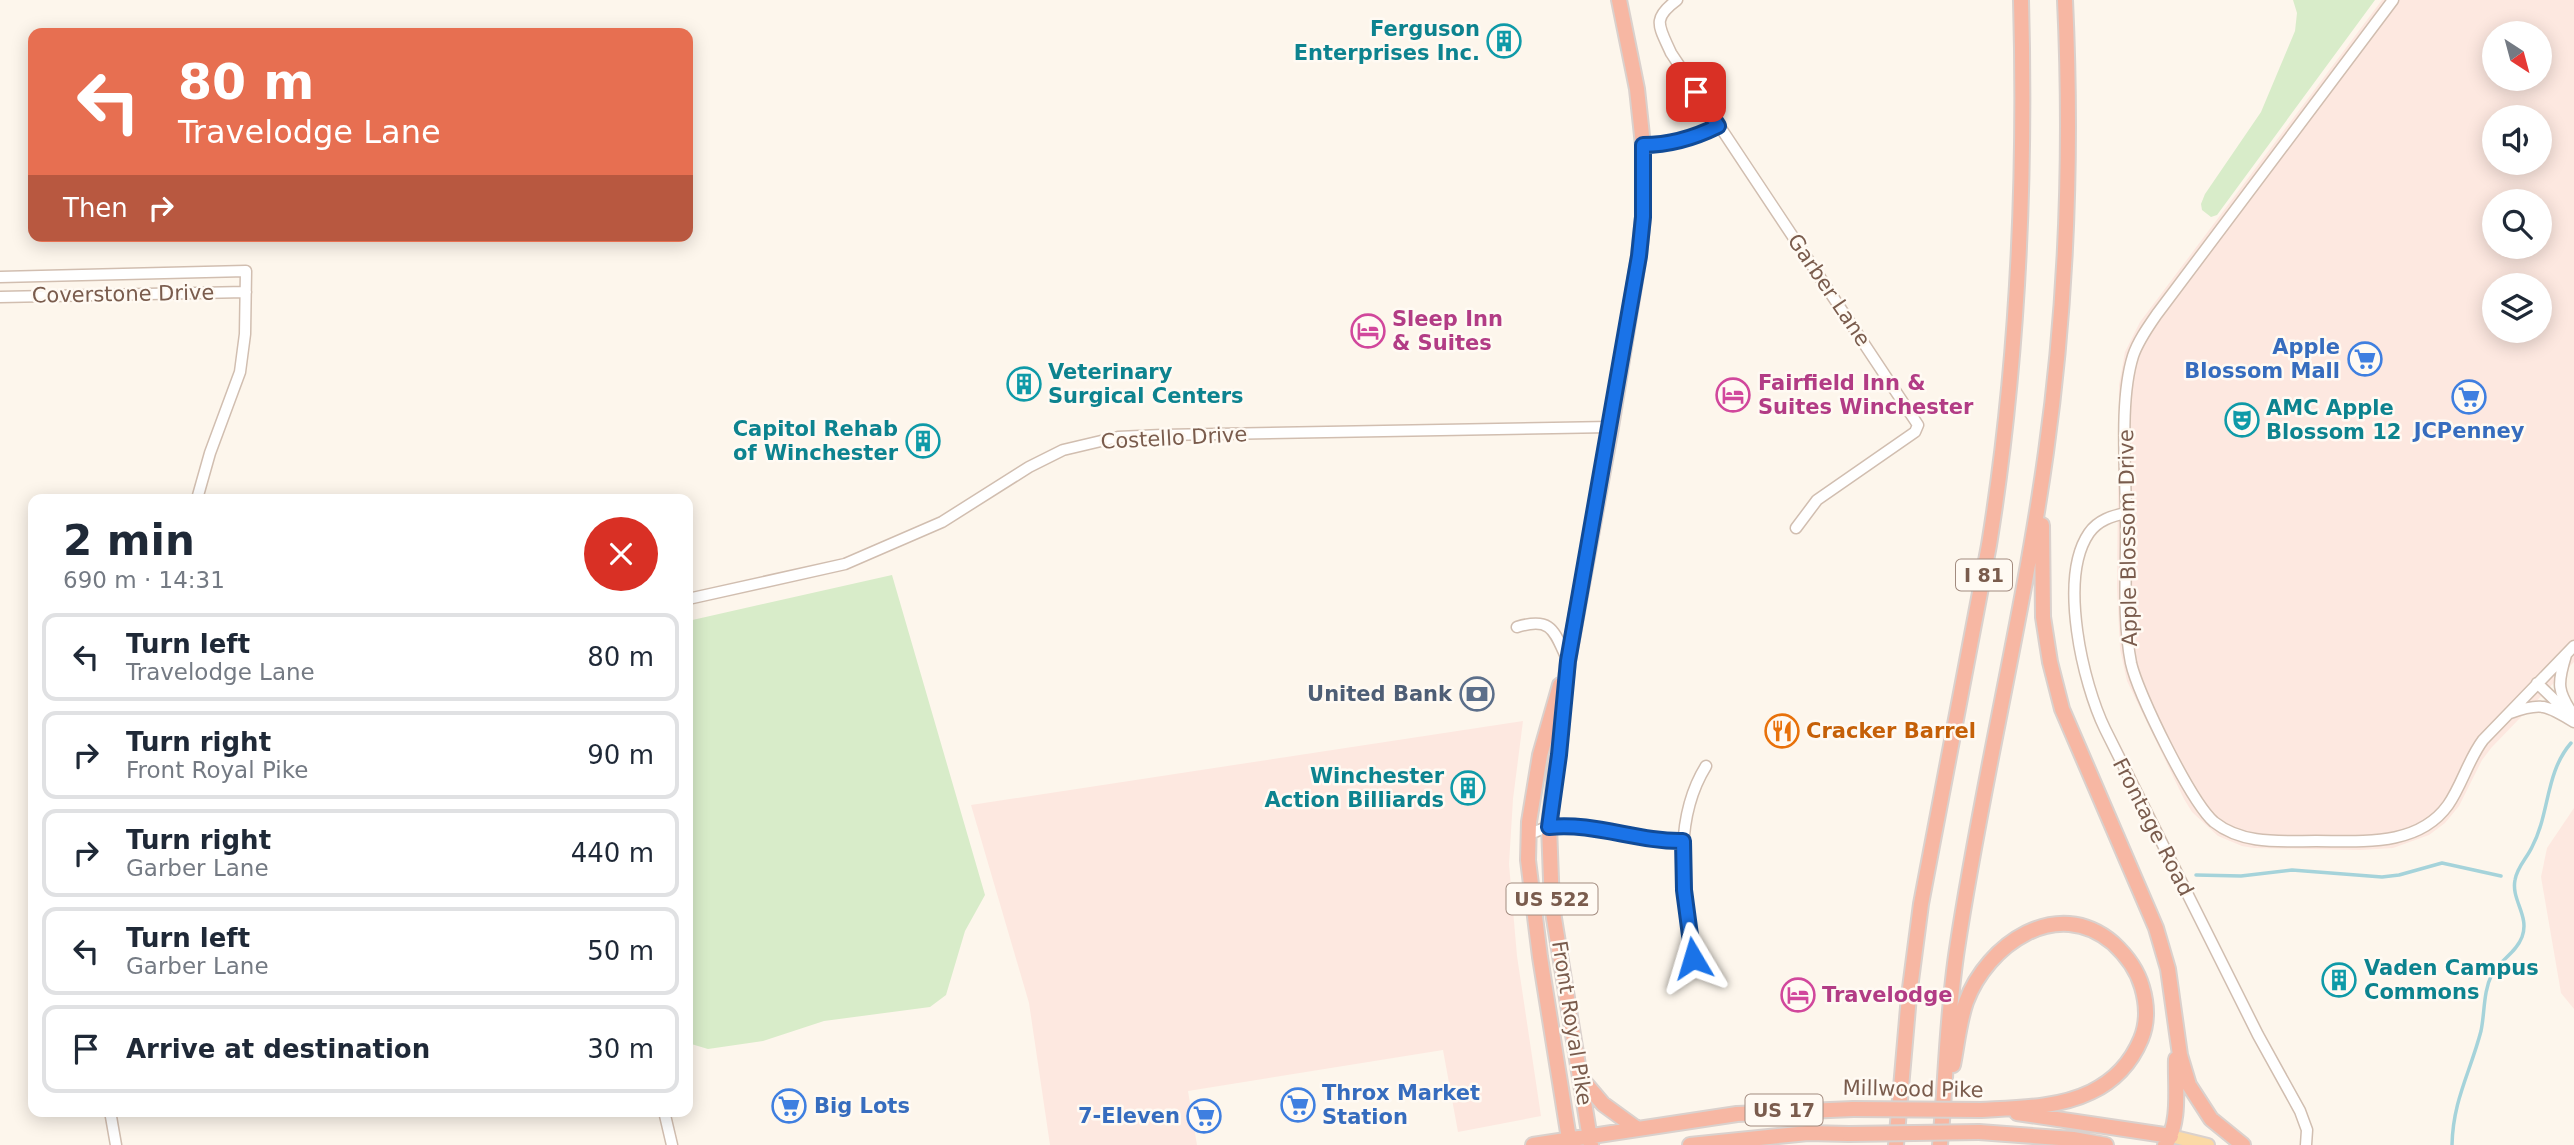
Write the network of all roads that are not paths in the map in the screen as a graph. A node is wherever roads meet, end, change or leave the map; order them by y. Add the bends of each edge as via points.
1 (1619, 0) edge
2 (1677, 0) edge
3 (2021, 0) edge
4 (2065, 0) edge
5 (2393, 0) edge
6 (1718, 126) junction
7 (1643, 145) junction
8 (0, 277) edge
9 (246, 292) junction
10 (0, 297) edge
11 (1611, 427) junction
12 (2046, 454) junction
13 (198, 494) edge
14 (2126, 513) junction
15 (1796, 528) dead end
16 (693, 598) edge
17 (1517, 626) dead end
18 (2571, 650) edge
19 (1568, 661) junction
20 (2537, 683) junction
21 (2506, 715) junction
22 (2574, 719) edge
23 (1706, 766) dead end
24 (1549, 827) junction
25 (1529, 834) junction
26 (1683, 841) junction
27 (1693, 958) dead end
28 (2176, 1027) junction
29 (1579, 1076) junction
30 (1942, 1096) junction
31 (1981, 1110) junction
32 (111, 1117) edge
33 (665, 1117) edge
34 (1636, 1128) junction
35 (1827, 1133) junction
36 (2168, 1140) edge
37 (1590, 1141) edge
38 (1570, 1142) edge
39 (116, 1145) edge
40 (672, 1145) edge
41 (1533, 1145) edge
42 (1690, 1145) edge
43 (1782, 1145) edge
44 (1894, 1145) edge
45 (1940, 1145) edge
46 (2106, 1145) edge
47 (2208, 1145) edge
48 (2243, 1145) edge
49 (2306, 1145) edge

1 - 7 highway, Front Royal Pike / US 522
2 - 6 street, Garber Lane via 1660,16 1664,37
3 - 44 highway, I 81 via 2022,202 2000,473 1922,904
4 - 12 highway, I 81 via 2066,222
5 - 14 street, Apple Blossom Drive via 2140,340 2130,368 2126,407
6 - 7 street via 1671,143
6 - 15 street, Garber Lane via 1918,425 1915,432 1817,500
7 - 11 highway, Front Royal Pike / US 522 via 1639,256
8 - 9 street, Coverstone Drive via 246,271
9 - 10 street, Coverstone Drive
9 - 13 street via 240,372
11 - 16 street, Costello Drive via 1101,440 1046,458 942,522 875,552 820,570
11 - 19 highway, Front Royal Pike / US 522
12 - 28 highway via 2041,591 2050,662 2071,731 2156,928 2168,969
12 - 30 highway, I 81 via 1956,952
14 - 21 street, Apple Blossom Drive via 2128,632 2134,673 2192,795 2223,828 2270,841 2359,841 2410,834 2447,806 2473,754
14 - 49 street, Frontage Road via 2109,517 2091,530 2079,563 2076,622 2090,694 2300,1111 2307,1130
17 - 19 street via 1545,625
18 - 20 street, Apple Blossom Drive
18 - 22 street via 2559,688
19 - 24 highway, Front Royal Pike / US 522
19 - 25 highway, Front Royal Pike / US 522 via 1540,755
20 - 21 street, Apple Blossom Drive
20 - 22 street
21 - 22 street via 2544,706
23 - 26 street via 1696,783
24 - 25 street
24 - 26 street via 1577,826
24 - 29 highway, Front Royal Pike / US 522 via 1552,906
25 - 38 highway, Front Royal Pike / US 522 via 1534,918
26 - 27 street
28 - 36 highway via 2175,1094
28 - 48 highway via 2189,1085 2211,1119
29 - 34 highway via 1603,1104
29 - 37 highway, Front Royal Pike / US 522
30 - 31 highway via 1951,1077 1965,1005 1996,954 2018,937 2044,927 2070,925 2107,939 2136,970 2146,1000 2144,1031 2129,1061 2106,1084 2073,1099
30 - 45 highway, I 81
31 - 34 highway, Millwood Pike / US 17, bridge via 1737,1114
31 - 36 highway, Millwood Pike / US 17 via 2066,1119
32 - 39 street
33 - 40 street
34 - 37 highway, Millwood Pike / US 17
35 - 42 highway, Millwood Pike / US 17
35 - 43 highway
35 - 46 highway, Millwood Pike / US 17, bridge via 1979,1132
36 - 47 main road, Millwood Pike / US 17
37 - 38 highway, Millwood Pike / US 17
38 - 41 highway, Millwood Pike / US 17

